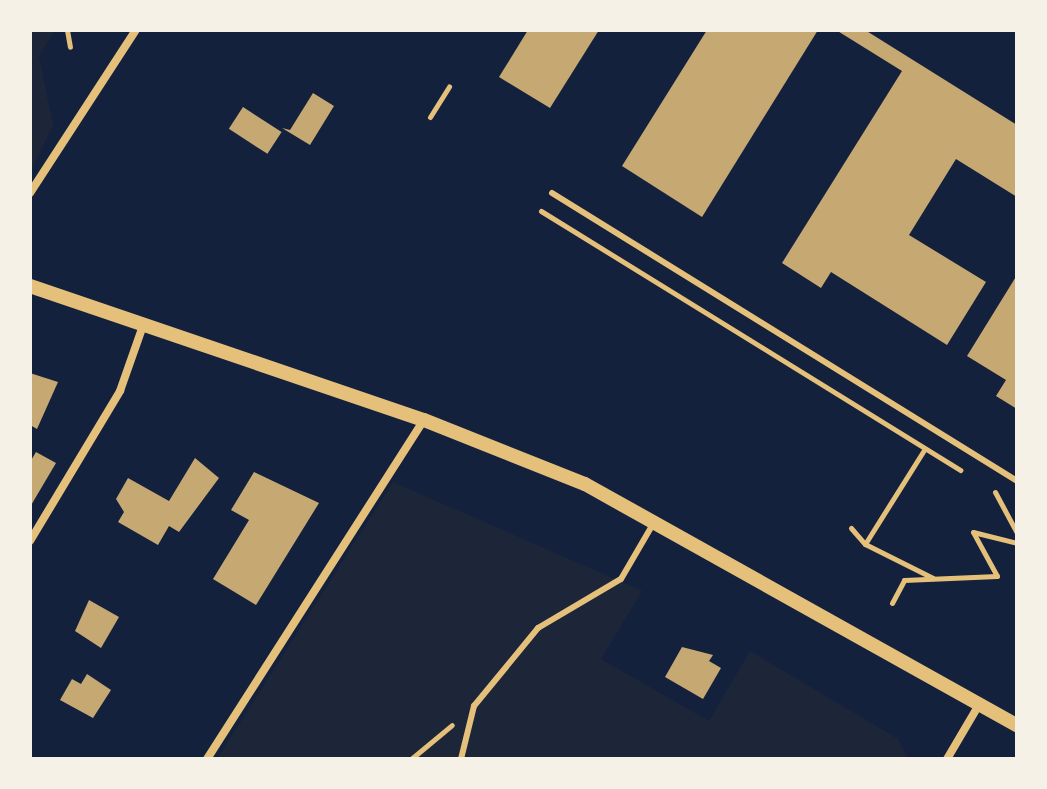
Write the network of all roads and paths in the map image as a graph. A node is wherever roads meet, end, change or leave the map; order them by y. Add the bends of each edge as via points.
1 (67, 30) edge
2 (136, 30) edge
3 (70, 47) dead end
4 (449, 87) dead end
5 (430, 117) dead end
6 (30, 193) edge
7 (552, 193) dead end
8 (541, 211) dead end
9 (30, 286) edge
10 (144, 323) junction
11 (424, 420) junction
12 (924, 450) junction
13 (960, 470) dead end
14 (1017, 481) edge
15 (995, 492) dead end
16 (656, 518) junction
17 (851, 528) dead end
18 (1017, 533) edge
19 (30, 541) edge
20 (1017, 543) edge
21 (865, 544) junction
22 (934, 579) junction
23 (892, 603) dead end
24 (980, 703) junction
25 (474, 706) junction
26 (1017, 725) edge
27 (207, 759) edge
28 (411, 759) edge
29 (461, 759) edge
30 (947, 759) edge

1 - 3 path
2 - 6 street
4 - 5 path
7 - 14 lane
8 - 12 path
9 - 10 street
10 - 11 street
10 - 19 street via 120,391
11 - 16 street
11 - 27 street
12 - 13 path
12 - 21 path
15 - 18 path
16 - 24 street
16 - 25 lane via 621,579 538,628
17 - 21 path
20 - 22 path via 973,532 997,576
21 - 22 path
22 - 23 path via 904,580
24 - 26 street
24 - 30 street
25 - 28 path
25 - 29 lane

